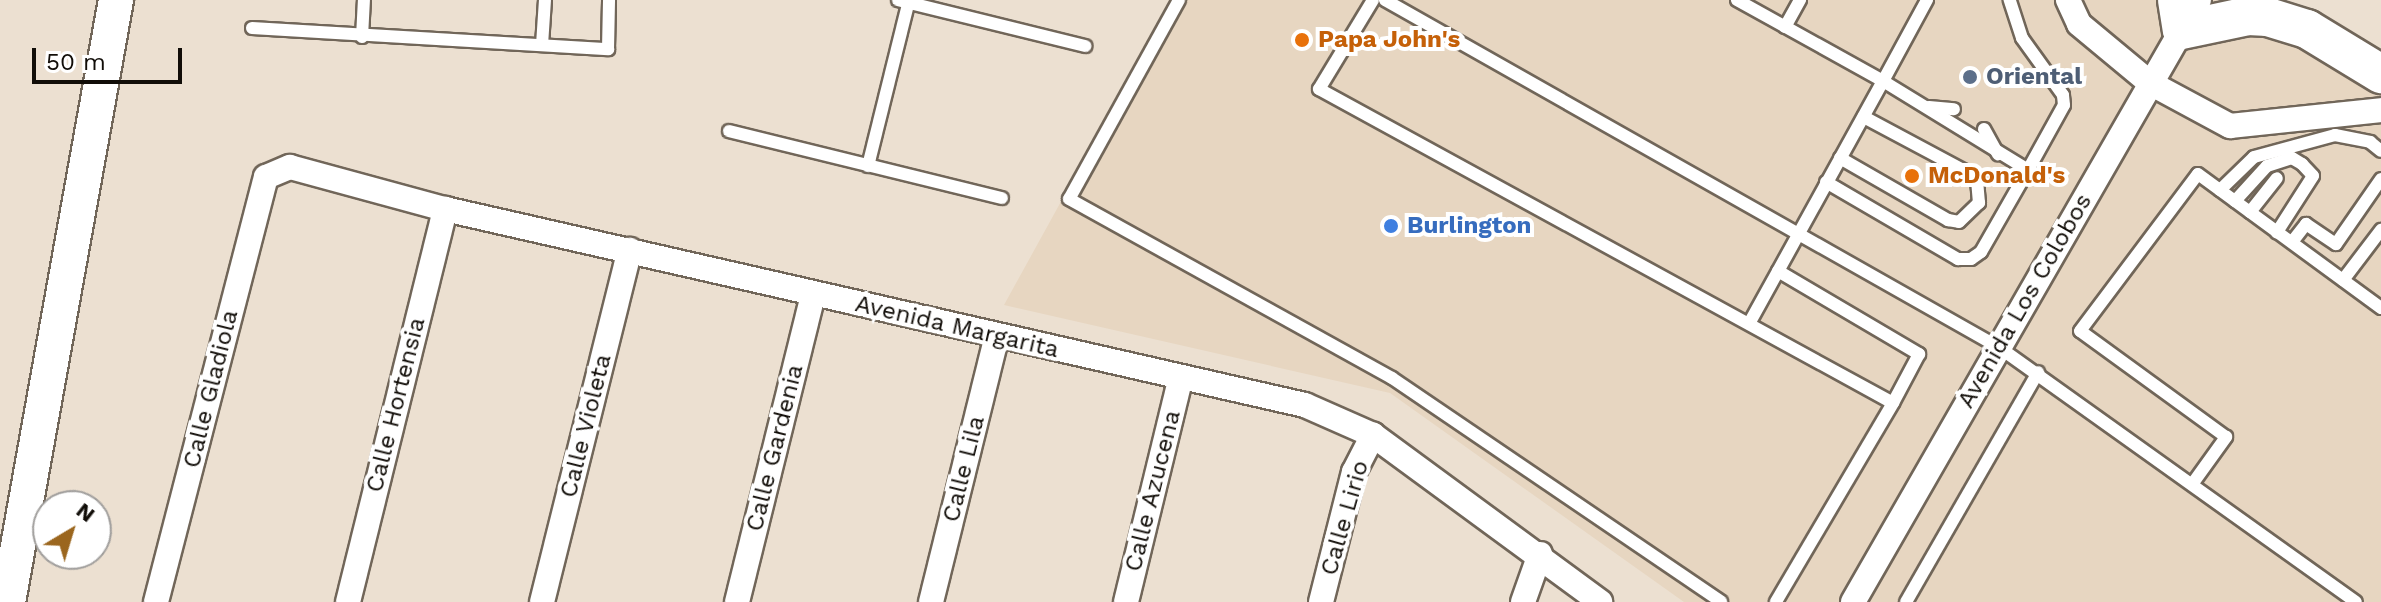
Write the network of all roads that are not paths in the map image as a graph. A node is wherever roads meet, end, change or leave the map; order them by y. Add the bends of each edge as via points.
1 (116, 0) edge
2 (364, 0) edge
3 (545, 0) edge
4 (609, 0) edge
5 (1179, 0) edge
6 (1373, 0) edge
7 (1385, 0) edge
8 (1738, 0) edge
9 (1800, 0) edge
10 (1927, 0) edge
11 (2010, 0) edge
12 (2068, 0) edge
13 (2306, 0) edge
14 (905, 1) edge
15 (2186, 10) edge
16 (1785, 27) junction
17 (252, 28) dead end
18 (362, 37) junction
19 (542, 45) junction
20 (1085, 46) dead end
21 (2381, 47) edge
22 (2381, 74) edge
23 (1883, 81) junction
24 (2150, 83) junction
25 (1929, 107) junction
26 (1954, 109) dead end
27 (2381, 110) edge
28 (1864, 117) junction
29 (1984, 129) dead end
30 (729, 131) dead end
31 (2381, 151) edge
32 (1998, 154) junction
33 (1840, 158) junction
34 (868, 166) junction
35 (2028, 170) junction
36 (266, 177) joint
37 (2277, 178) dead end
38 (2381, 179) edge
39 (1826, 182) junction
40 (2220, 190) junction
41 (1002, 198) dead end
42 (2235, 201) junction
43 (445, 209) junction
44 (2250, 212) junction
45 (2381, 230) edge
46 (2277, 232) junction
47 (1797, 233) junction
48 (2292, 242) junction
49 (630, 250) junction
50 (1778, 271) junction
51 (2343, 280) junction
52 (813, 294) junction
53 (2381, 308) edge
54 (1750, 322) junction
55 (997, 336) junction
56 (2000, 348) junction
57 (2038, 372) junction
58 (1180, 380) junction
59 (1893, 403) junction
60 (1373, 435) junction
61 (2193, 483) junction
62 (1540, 554) junction
63 (8, 602) edge
64 (156, 602) edge
65 (348, 602) edge
66 (542, 602) edge
67 (737, 602) edge
68 (931, 602) edge
69 (1126, 602) edge
70 (1321, 602) edge
71 (1523, 602) edge
72 (1600, 602) edge
73 (1721, 602) edge
74 (1776, 602) edge
75 (1853, 602) edge
76 (1906, 602) edge
77 (2356, 602) edge

1 - 63 street
2 - 18 lane
3 - 19 lane
4 - 19 lane via 608,49
5 - 73 lane via 1069,199 1392,378
6 - 54 lane via 1319,89
7 - 47 lane
8 - 16 lane
9 - 16 lane
10 - 23 lane
11 - 35 lane via 2022,38 2063,95 2064,105
12 - 24 street via 2079,24
13 - 21 main road
14 - 20 lane
14 - 34 lane
15 - 22 main road via 2268,17 2307,29
15 - 24 street, Avenida Los Colobos
16 - 23 lane
17 - 18 lane
18 - 19 lane
23 - 25 lane
23 - 28 lane
24 - 27 street via 2230,126
24 - 56 street, Avenida Los Colobos
25 - 26 lane
25 - 32 lane via 1943,122
28 - 33 lane
28 - 33 lane via 1965,171 1977,181 1979,203 1959,222 1948,220
29 - 32 lane
30 - 34 lane
31 - 40 lane via 2370,142 2335,135 2254,157
32 - 35 lane
33 - 39 lane
34 - 41 lane
35 - 39 lane via 1981,252 1971,259 1958,259
36 - 43 street, Avenida Margarita via 290,167
36 - 64 street, Calle Gladiola
37 - 44 lane
38 - 48 lane via 2336,244 2306,224
39 - 47 lane
40 - 42 lane
40 - 61 lane via 2198,174 2080,331 2226,437
42 - 44 lane
42 - 46 lane via 2256,172 2292,158 2302,164 2313,176
43 - 49 street, Avenida Margarita
43 - 65 street, Calle Hortensia
44 - 46 lane
45 - 51 lane
46 - 48 lane
47 - 50 lane
47 - 56 lane
48 - 51 lane
49 - 52 street, Avenida Margarita
49 - 66 street, Calle Violeta
50 - 54 lane
50 - 59 lane via 1919,354
51 - 53 lane
52 - 55 street, Avenida Margarita
52 - 67 street, Calle Gardenia
54 - 59 lane
55 - 58 street, Avenida Margarita
55 - 68 street, Calle Lila
56 - 57 lane
56 - 75 street, Avenida Los Colobos
57 - 61 lane
57 - 76 lane
58 - 60 street, Avenida Margarita via 1305,405
58 - 69 street, Calle Azucena
59 - 74 lane
60 - 62 street, Avenida Margarita
60 - 70 street, Calle Lirio via 1354,472
61 - 77 lane
62 - 71 street
62 - 72 street, Avenida Margarita

